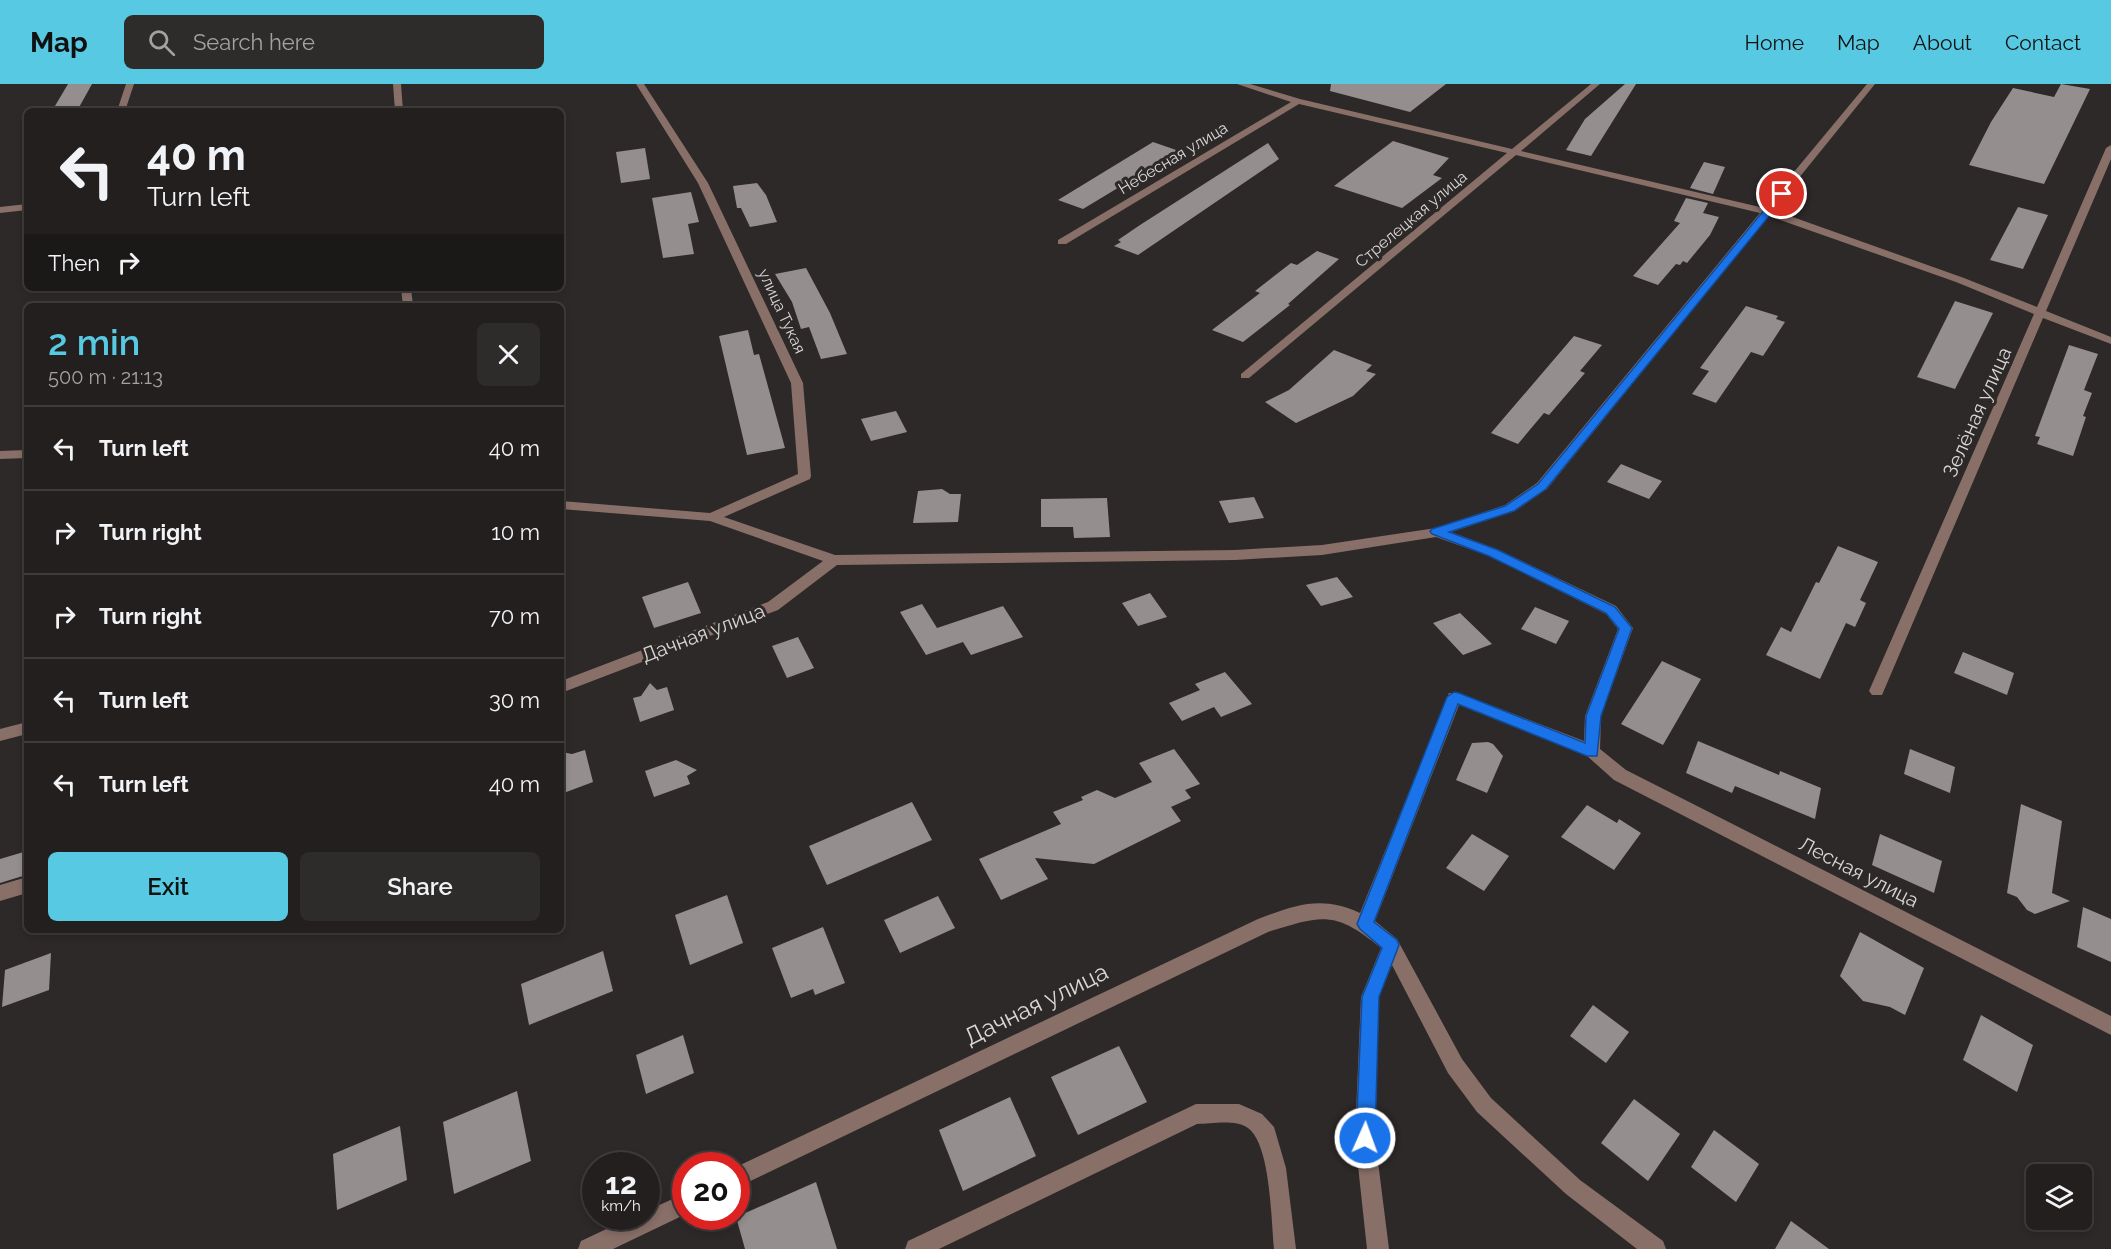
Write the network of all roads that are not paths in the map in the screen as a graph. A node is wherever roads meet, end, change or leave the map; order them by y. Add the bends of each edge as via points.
1 (130, 84) edge
2 (398, 84) edge
3 (640, 84) edge
4 (1245, 84) edge
5 (1596, 84) edge
6 (1871, 84) edge
7 (1298, 101) junction
8 (122, 108) edge
9 (399, 108) edge
10 (2111, 148) edge
11 (1516, 152) junction
12 (24, 207) edge
13 (0, 210) edge
14 (1767, 212) junction
15 (1062, 242) dead end
16 (2042, 313) junction
17 (2111, 341) edge
18 (1245, 376) dead end
19 (24, 454) edge
20 (0, 455) edge
21 (564, 505) edge
22 (711, 516) junction
23 (1437, 531) junction
24 (834, 560) junction
25 (564, 686) edge
26 (1877, 690) dead end
27 (24, 729) edge
28 (0, 735) edge
29 (1592, 752) junction
30 (24, 886) edge
31 (0, 893) edge
32 (1365, 924) junction
33 (1391, 945) junction
34 (2111, 1026) edge
35 (750, 1171) edge
36 (672, 1210) edge
37 (590, 1249) edge
38 (916, 1249) edge
39 (1285, 1249) edge
40 (1378, 1249) edge
41 (1654, 1249) edge

1 - 8 street
2 - 9 street
3 - 22 street, улица Тукая via 704,183 797,383 805,476
4 - 7 street
5 - 11 street, Стрелецкая улица
6 - 14 street
7 - 11 street
7 - 15 street, Небесная улица
10 - 16 street, Зелёная улица
11 - 14 street
11 - 18 street, Стрелецкая улица
12 - 13 street
14 - 16 street
14 - 23 street via 1542,486 1510,508
16 - 17 street
16 - 26 street, Зелёная улица
19 - 20 street
21 - 22 street
22 - 24 street
23 - 24 street via 1322,550 1235,555
23 - 29 street via 1494,553 1611,610 1626,628 1593,716
24 - 25 street, Дачная улица via 772,606
27 - 28 street
29 - 32 street, Лесная улица via 1454,697
29 - 34 street, Лесная улица via 1620,775
30 - 31 street
32 - 33 street, Дачная улица
32 - 35 street, Дачная улица via 1341,913 1312,910 1264,925
33 - 40 street via 1370,997 1365,1138
33 - 41 street via 1455,1066 1484,1105 1574,1187
36 - 37 street
38 - 39 street via 1196,1114 1239,1114 1255,1121 1267,1134 1273,1150

